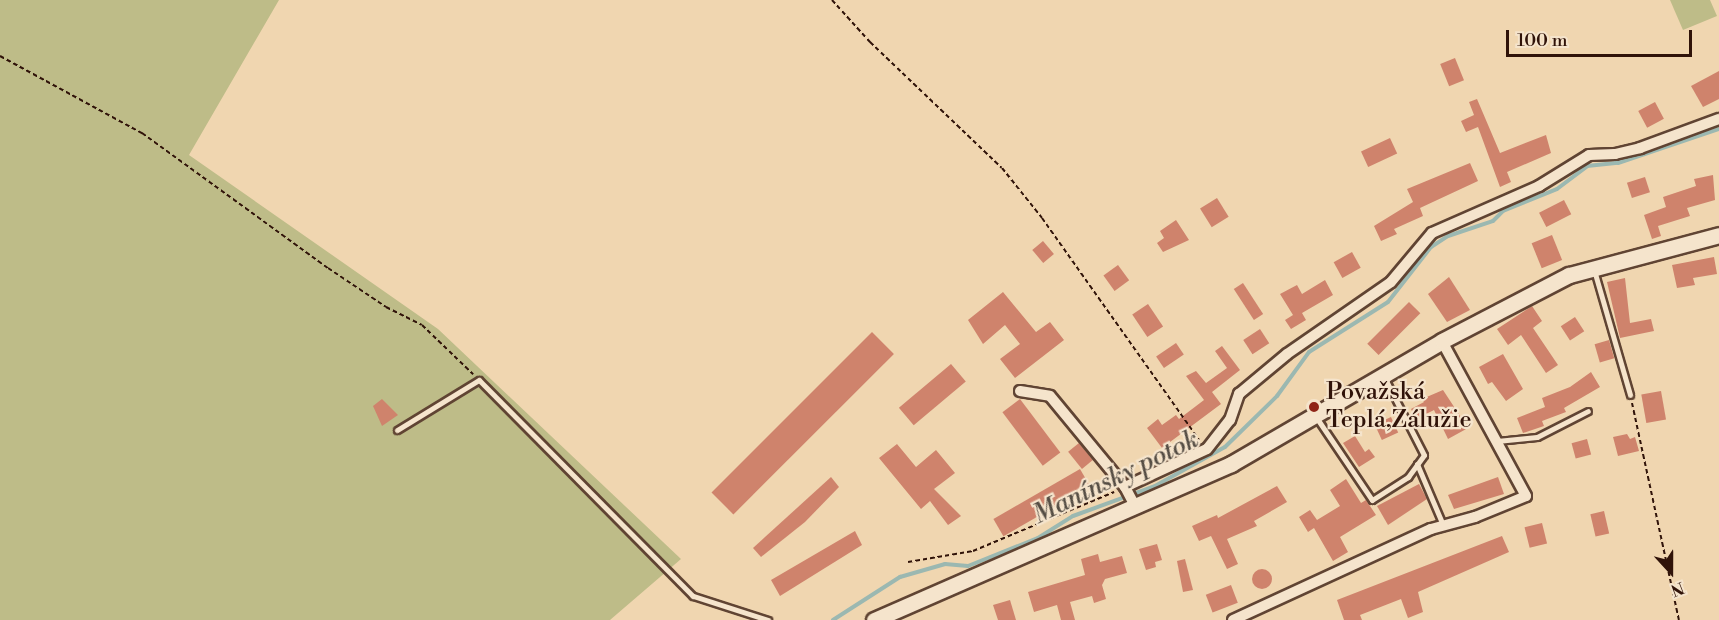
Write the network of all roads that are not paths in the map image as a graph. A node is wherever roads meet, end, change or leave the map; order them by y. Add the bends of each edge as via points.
1 (1719, 119) edge
2 (1719, 235) edge
3 (1594, 268) junction
4 (1442, 341) junction
5 (1383, 375) junction
6 (1020, 391) dead end
7 (1630, 395) road end
8 (1588, 411) dead end
9 (1315, 415) junction
10 (397, 430) dead end
11 (1497, 441) junction
12 (1417, 464) junction
13 (1125, 487) junction
14 (1136, 506) junction
15 (1443, 525) junction
16 (768, 620) edge
17 (874, 620) edge
18 (1233, 620) edge

1 - 13 street via 1640,148 1588,155 1539,186 1432,233 1390,282 1287,354 1239,394 1230,420 1206,449
2 - 3 street
3 - 4 street via 1569,275
3 - 7 lane
4 - 5 street
4 - 11 street
5 - 9 street
5 - 12 lane via 1424,455
6 - 13 street via 1050,396
8 - 11 lane via 1537,437
9 - 12 lane via 1372,500 1408,477
9 - 14 street via 1231,464
10 - 16 lane via 479,380 693,596
11 - 15 street via 1526,495
12 - 15 lane
13 - 14 street
14 - 17 street
15 - 18 street

